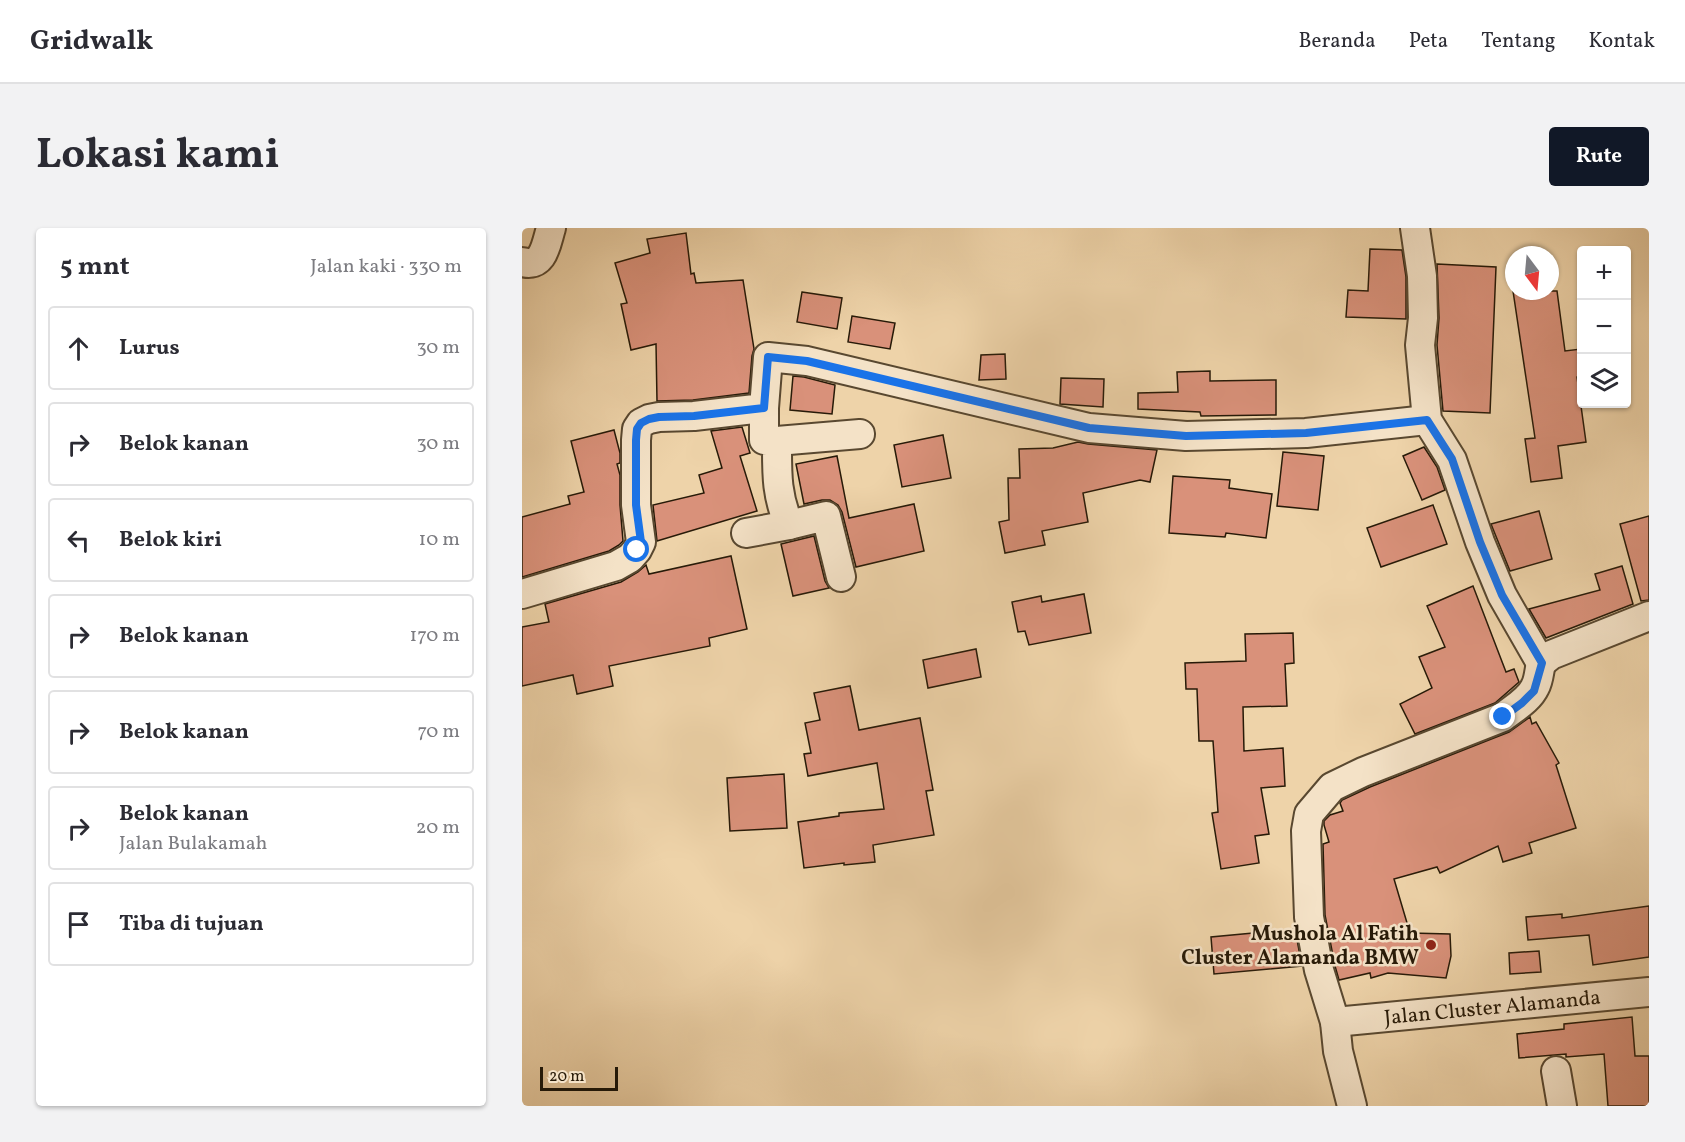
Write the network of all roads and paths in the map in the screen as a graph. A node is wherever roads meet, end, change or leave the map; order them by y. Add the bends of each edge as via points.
1 (551, 228) edge
2 (1415, 228) edge
3 (522, 262) edge
4 (764, 408) junction
5 (1427, 420) junction
6 (860, 434) dead end
7 (777, 441) junction
8 (789, 525) junction
9 (746, 533) dead end
10 (841, 577) dead end
11 (522, 594) edge
12 (1649, 616) edge
13 (1542, 663) junction
14 (1649, 992) edge
15 (1335, 1022) junction
16 (1556, 1071) dead end
17 (1352, 1106) edge
18 (1562, 1106) edge

1 - 3 street via 543,255 534,263
2 - 5 street via 1422,276 1420,345
4 - 5 street via 768,357 807,361 1089,428 1186,436 1306,433
4 - 7 street via 764,440
4 - 11 street via 659,417 641,423 636,440 636,505 641,542 637,550 616,566
5 - 13 street via 1452,459 1502,595
6 - 7 street
7 - 8 street via 778,489
8 - 9 street
8 - 10 street via 826,516
12 - 13 street via 1551,655
13 - 15 street via 1534,691 1503,717 1332,787 1309,814 1309,917 1319,970
14 - 15 street, Jalan Cluster Alamanda
15 - 17 street via 1338,1052
16 - 18 street

